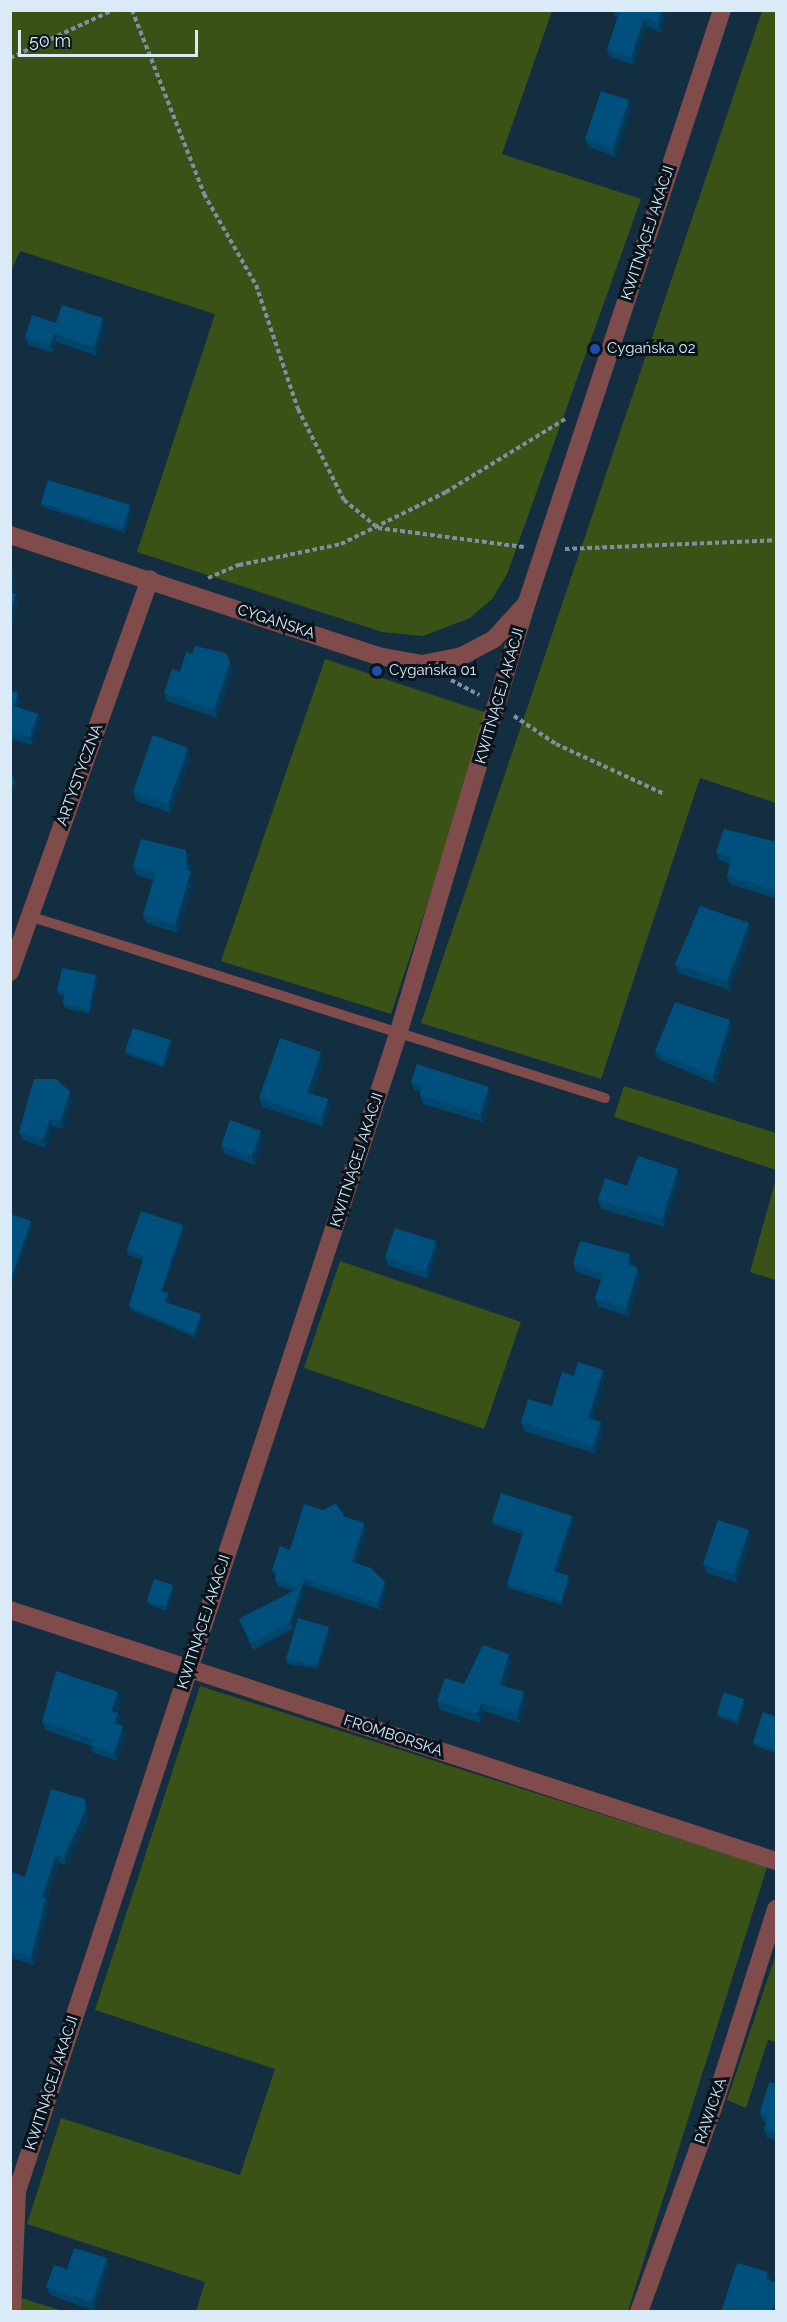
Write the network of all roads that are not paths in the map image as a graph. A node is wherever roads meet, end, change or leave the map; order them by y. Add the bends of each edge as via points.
1 (722, 10) edge
2 (10, 536) edge
3 (150, 579) junction
4 (527, 602) junction
5 (29, 916) junction
6 (10, 972) edge
7 (399, 1031) junction
8 (605, 1098) dead end
9 (10, 1610) edge
10 (188, 1669) junction
11 (777, 1861) edge
12 (777, 1909) edge
13 (12, 2312) edge
14 (639, 2312) edge

1 - 4 street, KWITNĄCEJ AKACJI
2 - 3 street, CYGAŃSKA
3 - 4 street, CYGAŃSKA via 378,656 422,664 462,656 494,639
3 - 5 street, ARTYSTYCZNA
4 - 7 street, KWITNĄCEJ AKACJI
5 - 6 street, ARTYSTYCZNA
5 - 7 lane
7 - 8 lane
7 - 10 street, KWITNĄCEJ AKACJI
9 - 10 street, FROMBORSKA
10 - 11 street, FROMBORSKA
10 - 13 street, KWITNĄCEJ AKACJI via 17,2191
12 - 14 street, RAWICKA via 713,2108

